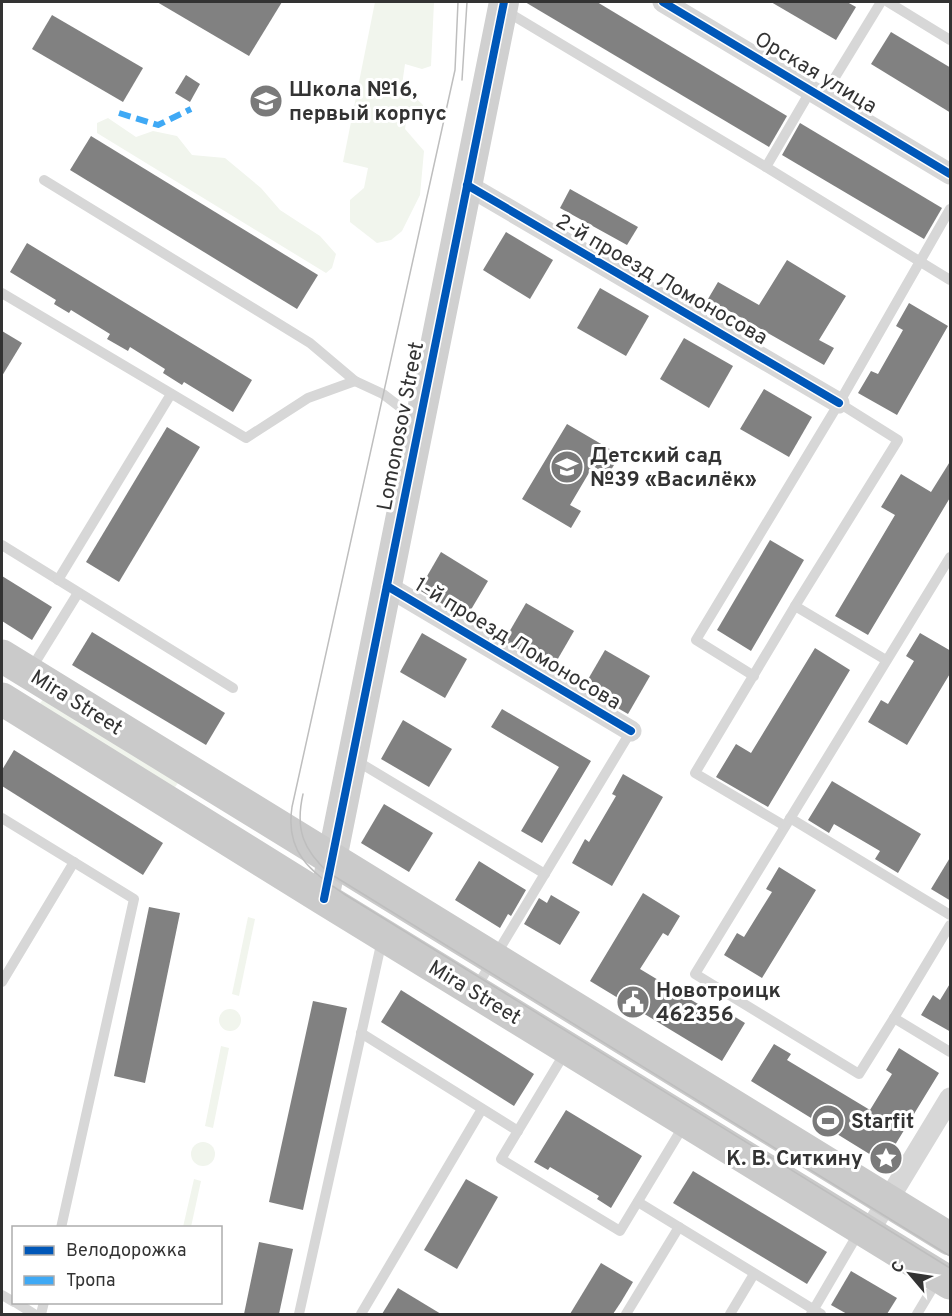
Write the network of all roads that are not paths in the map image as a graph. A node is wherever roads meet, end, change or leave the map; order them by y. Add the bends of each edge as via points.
1 (663, 2) edge
2 (881, 2) edge
3 (888, 2) edge
4 (504, 5) edge
5 (951, 40) edge
6 (817, 94) junction
7 (766, 167) junction
8 (951, 174) edge
9 (44, 180) dead end
10 (467, 185) junction
11 (951, 208) edge
12 (919, 261) junction
13 (951, 280) edge
14 (2, 292) edge
15 (355, 381) junction
16 (171, 393) junction
17 (839, 403) junction
18 (420, 422) junction
19 (2, 545) edge
20 (951, 557) edge
21 (58, 580) junction
22 (387, 586) junction
23 (78, 593) junction
24 (795, 606) junction
25 (2, 656) edge
26 (886, 660) junction
27 (29, 672) junction
28 (754, 676) junction
29 (233, 688) dead end
30 (6, 704) edge
31 (631, 731) joint
32 (352, 758) junction
33 (2, 818) edge
34 (787, 822) junction
35 (332, 858) junction
36 (75, 862) junction
37 (545, 874) junction
38 (324, 899) junction
39 (951, 915) edge
40 (951, 925) edge
41 (383, 936) junction
42 (495, 958) junction
43 (2, 982) edge
44 (474, 991) junction
45 (894, 1018) junction
46 (361, 1033) junction
47 (568, 1048) junction
48 (951, 1052) edge
49 (951, 1098) edge
50 (482, 1108) junction
51 (687, 1121) junction
52 (518, 1131) junction
53 (888, 1201) junction
54 (638, 1202) junction
55 (61, 1226) edge
56 (679, 1227) junction
57 (865, 1231) junction
58 (951, 1239) edge
59 (754, 1274) junction
60 (945, 1279) edge
61 (17, 1304) edge
62 (815, 1313) edge
63 (34, 1314) edge
64 (299, 1314) edge
65 (361, 1314) edge
66 (626, 1314) edge
67 (730, 1314) edge
68 (917, 1314) edge

1 - 6 street, Орская улица
2 - 6 lane
3 - 5 lane
4 - 7 lane
4 - 10 street, Lomonosov Street
6 - 7 lane
6 - 8 street, Орская улица
7 - 12 lane
9 - 15 lane via 310,343
10 - 17 street, 2-й проезд Ломоносова
10 - 18 street, Lomonosov Street
11 - 12 lane
12 - 13 lane
12 - 17 lane
14 - 16 lane
15 - 16 lane via 308,398 246,438
15 - 18 lane via 383,394
16 - 21 lane
17 - 24 lane via 898,440
17 - 28 lane via 696,640
18 - 22 street, Lomonosov Street
19 - 21 lane
20 - 26 lane
21 - 23 lane
22 - 31 street, 1-й проезд Ломоносова
22 - 32 street, Lomonosov Street
23 - 27 lane
23 - 29 lane
24 - 26 lane
24 - 28 lane
25 - 27 main road, Mira Street
26 - 34 lane
27 - 30 street
27 - 35 main road, Mira Street
28 - 34 lane via 695,773
30 - 38 main road, Mira Street
31 - 37 lane
32 - 35 street, Lomonosov Street
32 - 37 lane
33 - 36 lane
34 - 39 lane
34 - 45 lane via 695,974 859,1074
35 - 38 street, Lomonosov Street
35 - 42 main road, Mira Street
36 - 43 lane
36 - 55 lane via 134,899
37 - 42 lane
38 - 41 main road, Mira Street
40 - 45 lane
41 - 44 main road, Mira Street
41 - 46 lane
42 - 44 lane
42 - 53 main road, Mira Street
44 - 47 main road, Mira Street
45 - 48 lane
46 - 50 lane
46 - 64 lane
47 - 51 main road, Mira Street
47 - 52 lane
49 - 53 street
50 - 52 lane
50 - 65 lane
51 - 54 lane
51 - 57 main road, Mira Street
52 - 54 lane via 501,1158 620,1231
53 - 57 street
53 - 58 main road, Mira Street
54 - 56 lane
56 - 59 lane
56 - 66 lane
57 - 60 main road, Mira Street
57 - 62 lane
59 - 62 lane
59 - 67 lane
60 - 68 lane
61 - 63 lane

